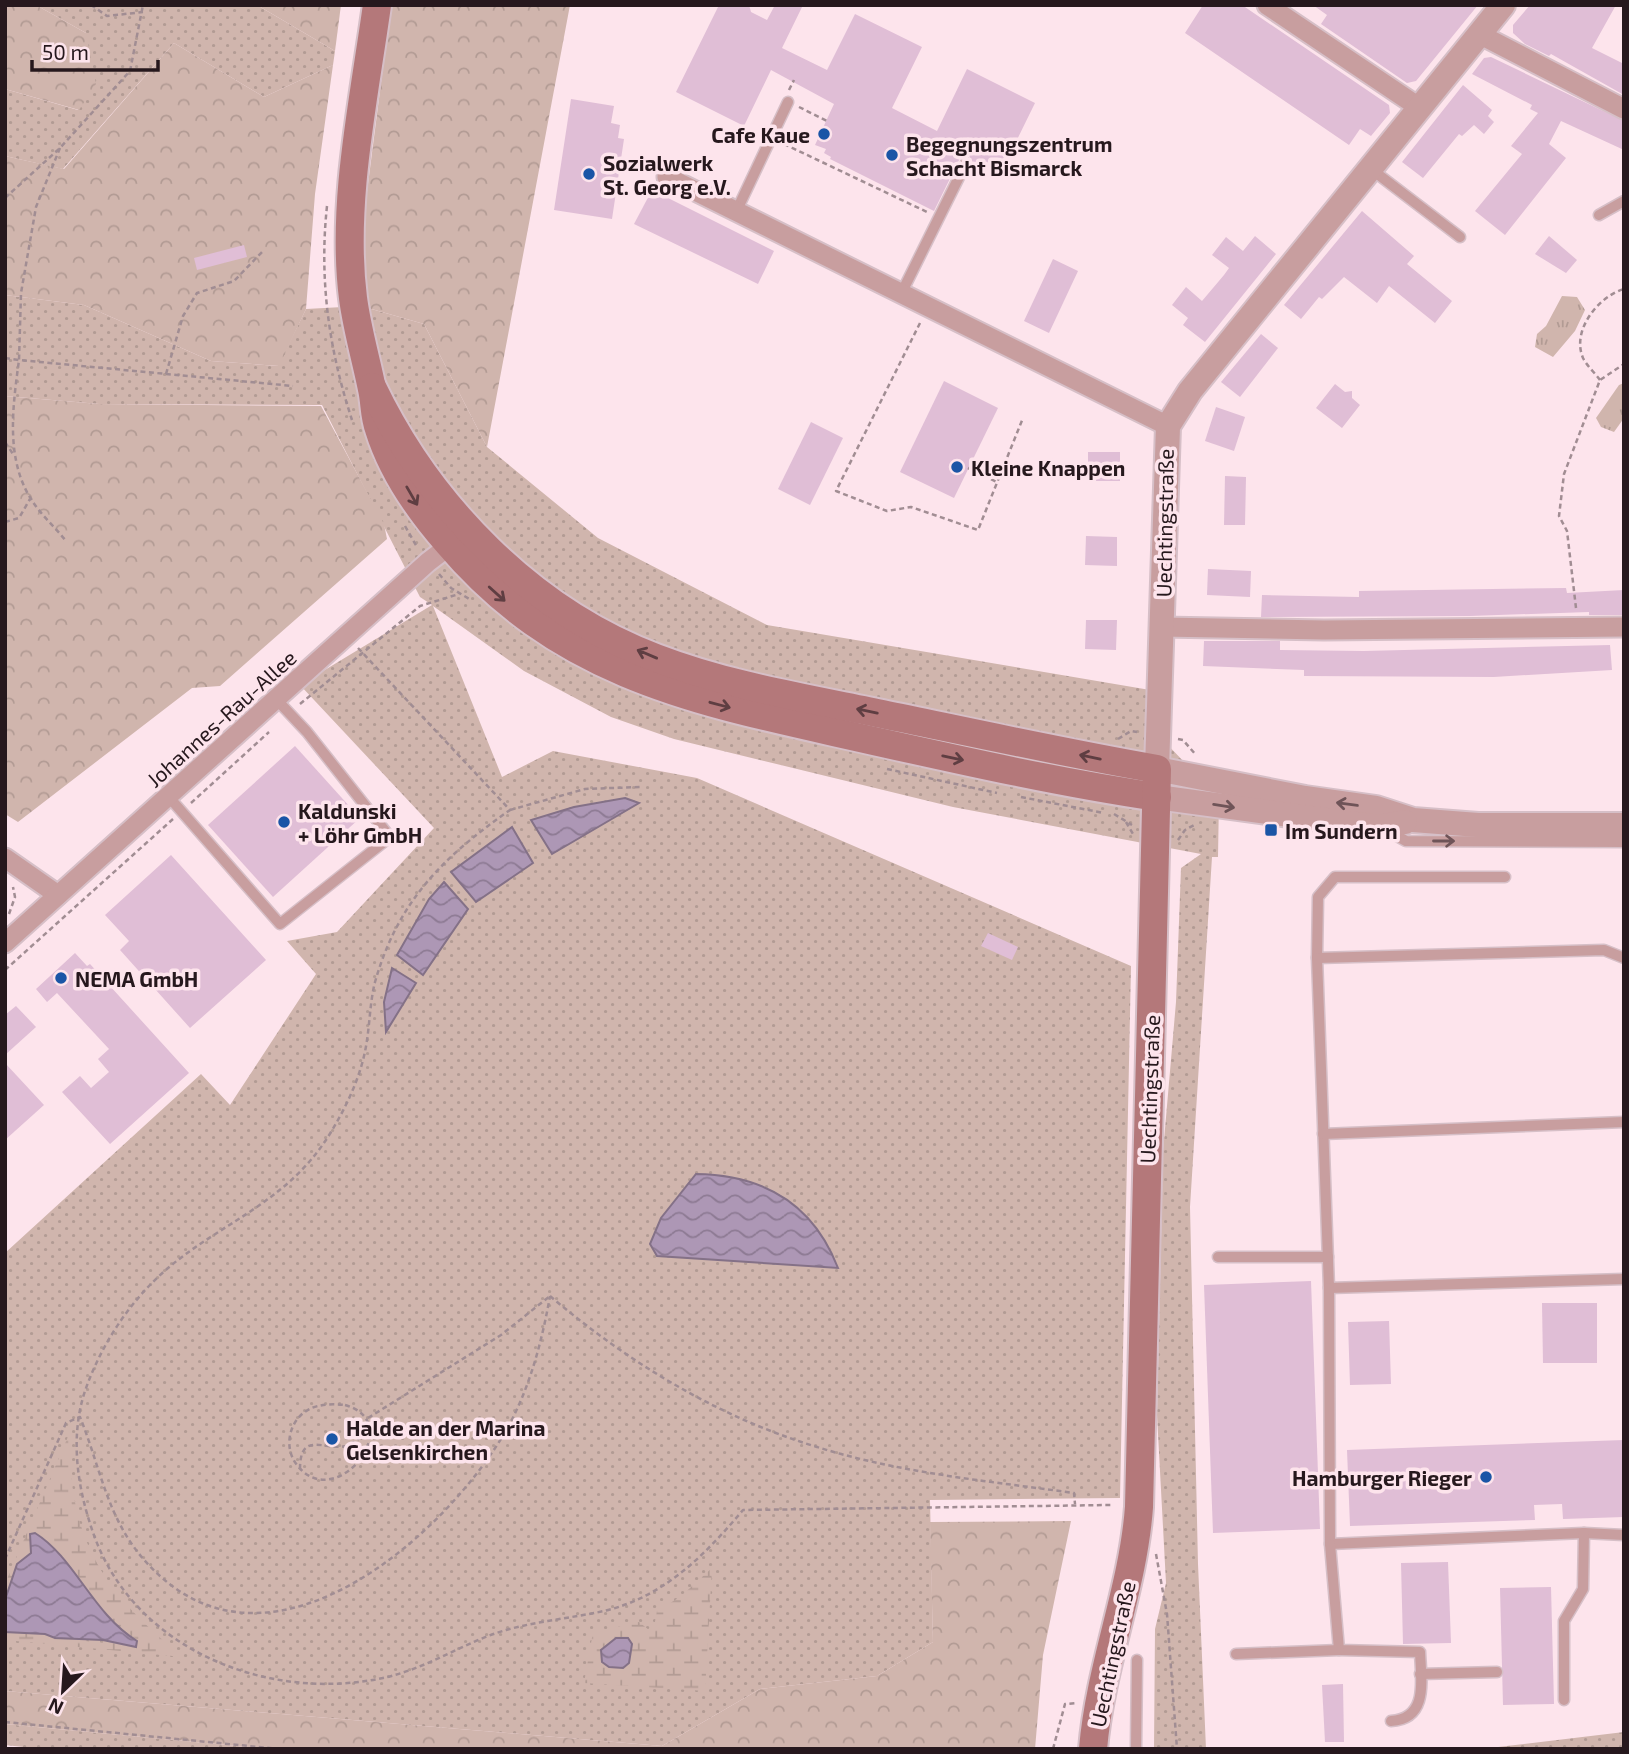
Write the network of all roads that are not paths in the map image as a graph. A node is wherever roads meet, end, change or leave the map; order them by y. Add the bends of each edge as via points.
1 (377, 5) edge
2 (1267, 5) edge
3 (1503, 5) edge
4 (1479, 34) junction
5 (788, 102) road end
6 (1420, 108) junction
7 (1624, 109) edge
8 (966, 163) dead end
9 (1371, 169) junction
10 (667, 177) dead end
11 (1624, 201) edge
12 (736, 212) junction
13 (1599, 215) dead end
14 (1460, 237) dead end
15 (901, 294) junction
16 (1168, 426) junction
17 (460, 537) junction
18 (1162, 627) junction
19 (1624, 627) edge
20 (282, 706) junction
21 (1157, 769) junction
22 (168, 796) junction
23 (1157, 797) junction
24 (1413, 820) junction
25 (1624, 825) edge
26 (1379, 827) junction
27 (1624, 842) edge
28 (5, 858) edge
29 (1505, 877) dead end
30 (58, 895) junction
31 (5, 943) edge
32 (1317, 958) junction
33 (1624, 958) edge
34 (1624, 1122) edge
35 (1323, 1134) junction
36 (1218, 1257) dead end
37 (1328, 1257) junction
38 (1624, 1279) edge
39 (1329, 1288) junction
40 (1584, 1533) junction
41 (1624, 1535) edge
42 (1330, 1544) junction
43 (1339, 1650) junction
44 (1236, 1654) dead end
45 (1137, 1660) dead end
46 (1497, 1672) dead end
47 (1420, 1674) junction
48 (1564, 1700) dead end
49 (1391, 1721) dead end
50 (1093, 1749) edge
51 (1136, 1749) edge

1 - 17 main road via 355,158 352,295 384,443 421,511
2 - 6 street
3 - 4 street, Uechtingstraße
4 - 6 street, Uechtingstraße
4 - 7 street
5 - 12 lane
6 - 9 street, Uechtingstraße
8 - 15 lane
9 - 14 lane
9 - 16 street, Uechtingstraße via 1189,391
10 - 12 street, Uechtingstraße
11 - 13 lane
12 - 15 street, Uechtingstraße via 835,253
15 - 16 street, Uechtingstraße
16 - 18 street, Uechtingstraße
17 - 20 street, Johannes-Rau-Allee
21 -> 17 main road via 751,687 657,658 590,628
17 -> 23 main road via 479,579 513,609 615,671 649,684 925,752
18 - 19 street
18 - 21 street, Uechtingstraße
20 - 22 street, Johannes-Rau-Allee
20 - 22 lane via 390,837 280,924
21 - 23 main road, Uechtingstraße
24 -> 21 street via 1376,808
22 - 30 street, Johannes-Rau-Allee
23 -> 26 street
23 - 50 main road, Uechtingstraße via 1135,1547 1097,1707
24 - 25 street
24 - 26 street
26 -> 27 lane via 1406,841
28 - 30 street
29 - 32 lane via 1335,877 1318,897
30 - 31 street, Johannes-Rau-Allee
32 - 33 lane via 1604,950
32 - 35 lane
34 - 35 lane
35 - 37 lane
36 - 37 lane
37 - 39 lane
38 - 39 lane
39 - 42 lane
40 - 41 lane
40 - 42 lane
40 - 48 lane via 1583,1589 1564,1621
42 - 43 lane
43 - 44 lane
43 - 47 lane via 1420,1652
45 - 51 lane
46 - 47 lane
47 - 49 lane via 1421,1700 1413,1714

